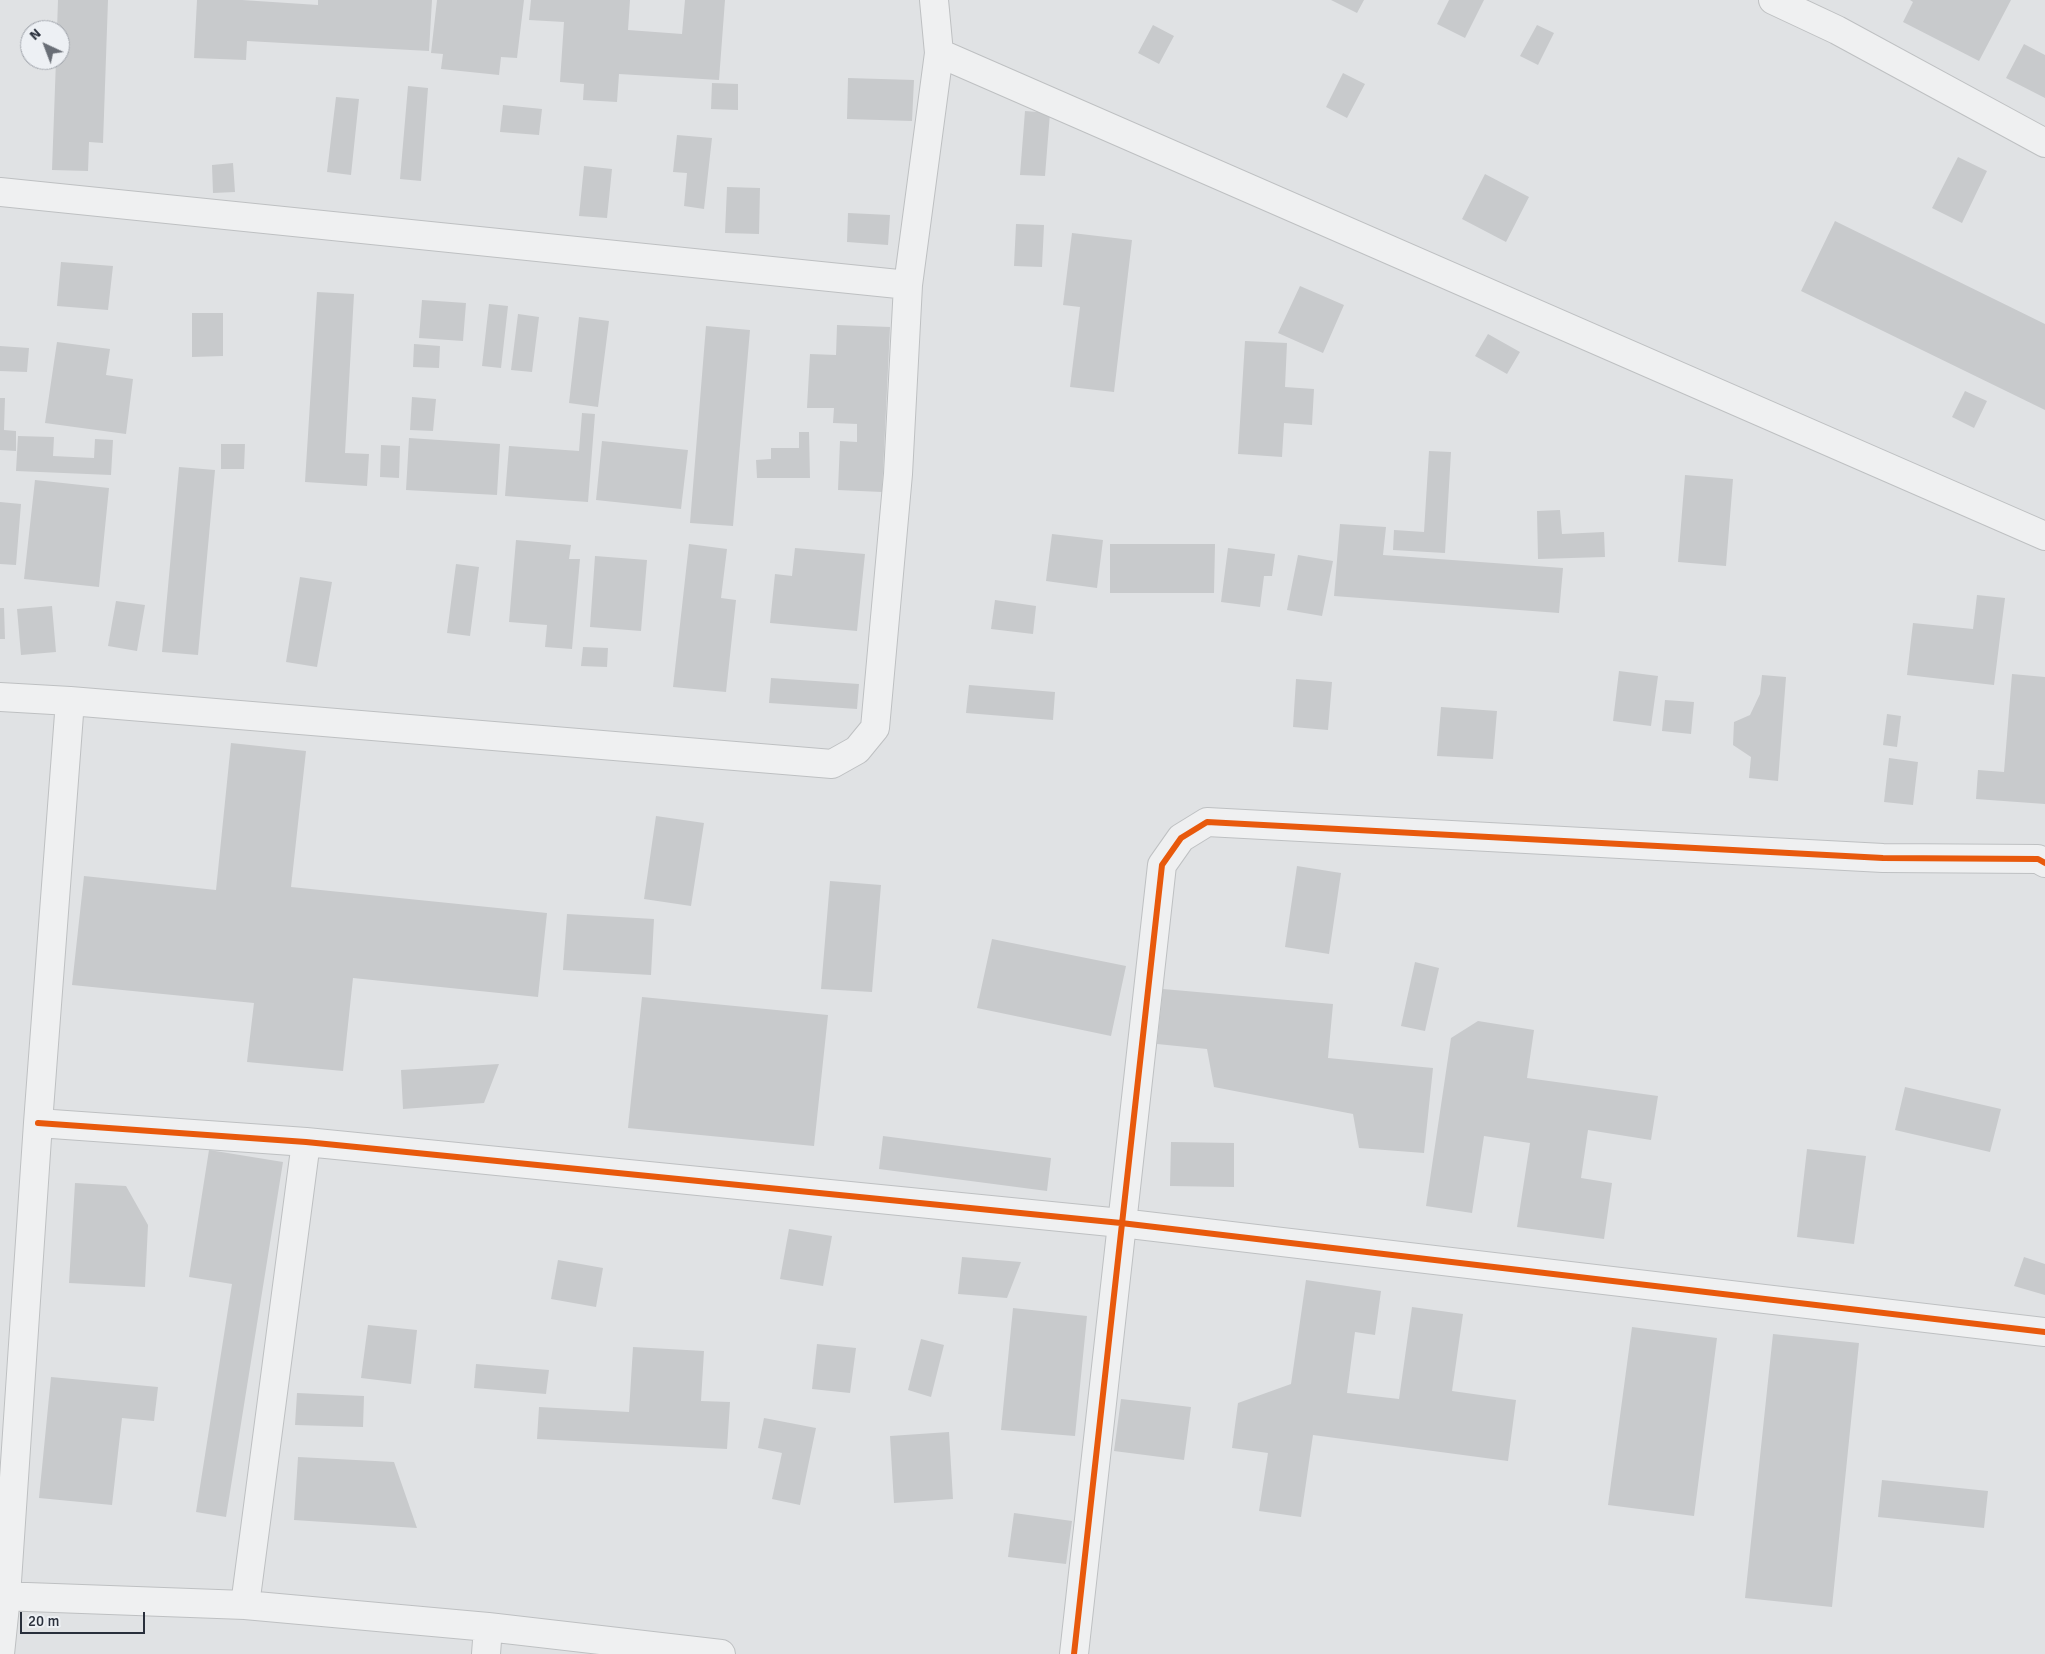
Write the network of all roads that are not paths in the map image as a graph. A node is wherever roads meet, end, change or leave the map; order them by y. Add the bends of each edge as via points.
1 (934, 0) edge
2 (1772, 0) edge
3 (939, 53) junction
4 (2045, 143) edge
5 (0, 192) edge
6 (908, 285) junction
7 (2045, 536) edge
8 (0, 697) edge
9 (70, 700) junction
10 (2045, 863) edge
11 (38, 1123) junction
12 (306, 1142) junction
13 (1122, 1223) junction
14 (2045, 1332) edge
15 (3, 1596) edge
16 (245, 1605) junction
17 (487, 1641) edge
18 (0, 1654) edge
19 (721, 1654) edge
20 (1074, 1654) edge

1 - 3 street
2 - 4 street via 1837,30
3 - 6 street
3 - 7 street
5 - 6 street
6 - 9 street via 898,474 875,728 857,750 832,764
8 - 9 street
9 - 11 street
10 - 13 street via 2038,859 1883,858 1207,822 1181,838 1162,865
11 - 12 street
11 - 15 street
12 - 13 street
12 - 16 street
13 - 14 street
13 - 20 street
15 - 16 street
15 - 18 street
16 - 17 street
17 - 19 street

